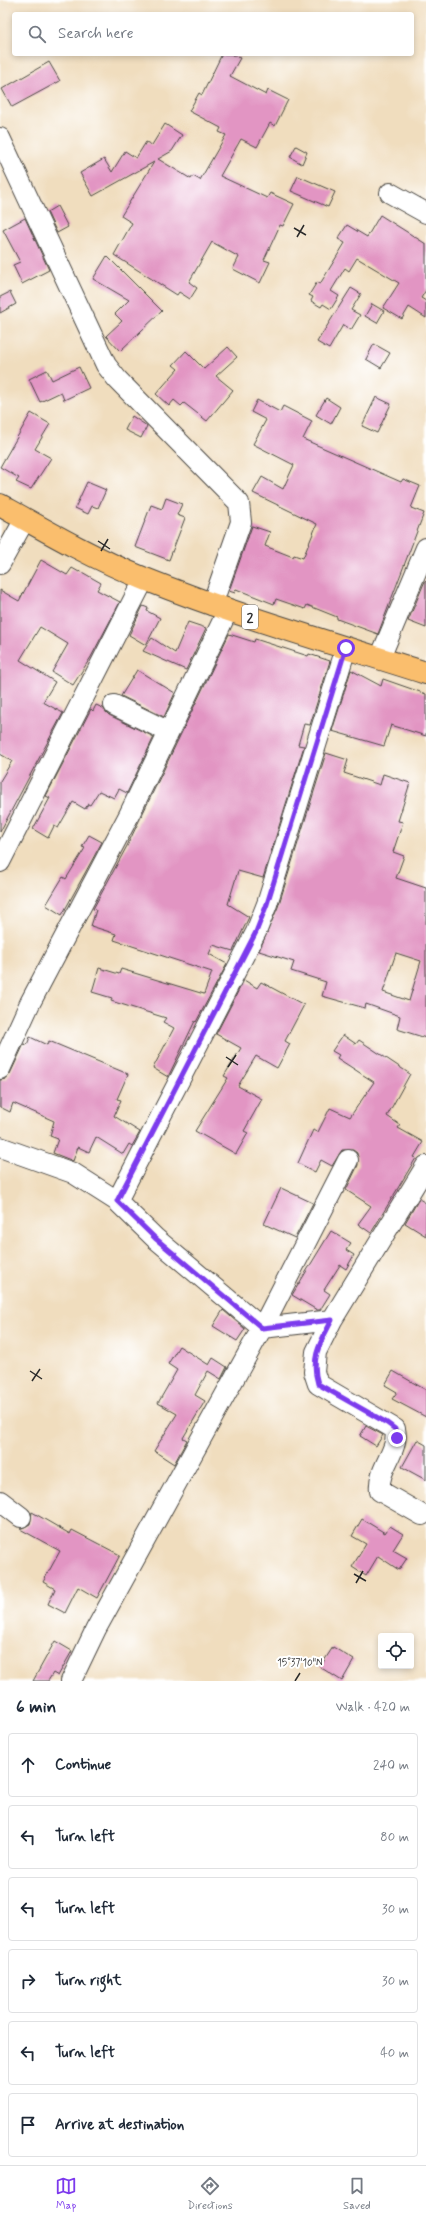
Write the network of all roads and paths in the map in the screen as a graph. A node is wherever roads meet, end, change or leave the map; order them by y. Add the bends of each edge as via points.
1 (0, 138) edge
2 (390, 193) dead end
3 (426, 214) edge
4 (0, 505) edge
5 (25, 519) junction
6 (426, 548) edge
7 (0, 564) edge
8 (144, 579) junction
9 (220, 607) junction
10 (346, 648) junction
11 (380, 658) junction
12 (426, 673) edge
13 (114, 705) dead end
14 (169, 732) junction
15 (0, 862) edge
16 (0, 1069) edge
17 (0, 1147) edge
18 (348, 1160) dead end
19 (426, 1166) edge
20 (117, 1201) junction
21 (332, 1320) junction
22 (262, 1328) junction
23 (0, 1501) edge
24 (422, 1515) dead end
25 (22, 1517) dead end
26 (71, 1681) edge

1 - 9 street via 106,365 239,503 241,522
2 - 3 street
4 - 5 highway, 2
5 - 7 street
5 - 8 highway, 2 via 79,549
6 - 11 street
8 - 9 highway, 2
8 - 15 street
9 - 10 highway, 2
9 - 14 street
10 - 11 highway, 2
10 - 20 street via 256,932
11 - 12 highway, 2
13 - 14 street
14 - 16 street via 125,824 30,1003
17 - 20 street via 73,1173
18 - 22 street
19 - 21 street
20 - 22 street via 155,1238
21 - 22 street
21 - 24 street via 316,1352 314,1372 318,1384 395,1429 397,1438 381,1475 380,1491
22 - 26 street via 96,1629
23 - 25 street

